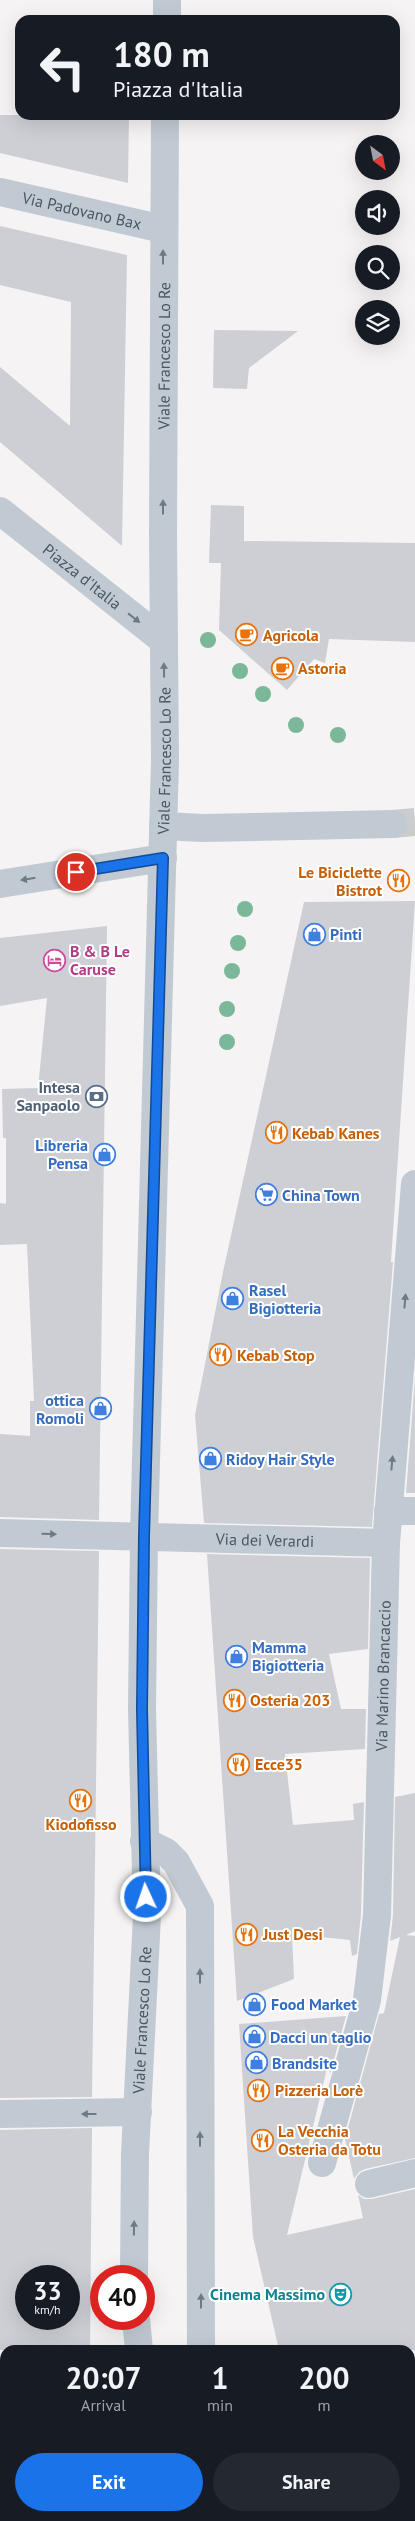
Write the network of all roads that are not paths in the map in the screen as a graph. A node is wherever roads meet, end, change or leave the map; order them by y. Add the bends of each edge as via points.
1 (167, 0) edge
2 (167, 15) edge
3 (165, 120) edge
4 (0, 192) edge
5 (163, 229) junction
6 (0, 512) edge
7 (164, 641) junction
8 (393, 824) tunnel mouth
9 (163, 826) junction
10 (163, 858) junction
11 (0, 884) edge
12 (415, 1184) edge
13 (388, 1511) junction
14 (415, 1511) edge
15 (0, 1532) edge
16 (144, 1536) junction
17 (386, 1543) junction
18 (144, 1841) junction
19 (138, 2112) junction
20 (0, 2114) edge
21 (322, 2163) dead end
22 (415, 2173) edge
23 (369, 2184) dead end
24 (134, 2265) edge
25 (137, 2330) edge
26 (139, 2345) edge
27 (201, 2345) edge

1 - 2 street
3 - 5 street, Viale Francesco Lo Re
4 - 5 street, Via Padovano Bax
7 -> 5 street, Viale Francesco Lo Re
6 -> 7 street, Piazza d'Italia
9 -> 7 street, Viale Francesco Lo Re
8 - 9 street
9 - 10 street, Viale Francesco Lo Re
10 -> 11 street
10 - 16 street, Viale Francesco Lo Re
13 -> 12 street, Via Marino Brancaccio
13 - 14 street
13 - 17 street, Via Marino Brancaccio
15 -> 16 street, Via dei Verardi
16 - 17 street, Via dei Verardi
16 - 18 street, Viale Francesco Lo Re
17 - 21 street, Via Marino Brancaccio via 377,1915 367,2000
18 - 19 street, Viale Francesco Lo Re via 147,1916
27 -> 18 street via 200,1906 176,1862 166,1852
19 -> 20 street
24 -> 19 street, Viale Francesco Lo Re
22 - 23 street
25 - 26 street

